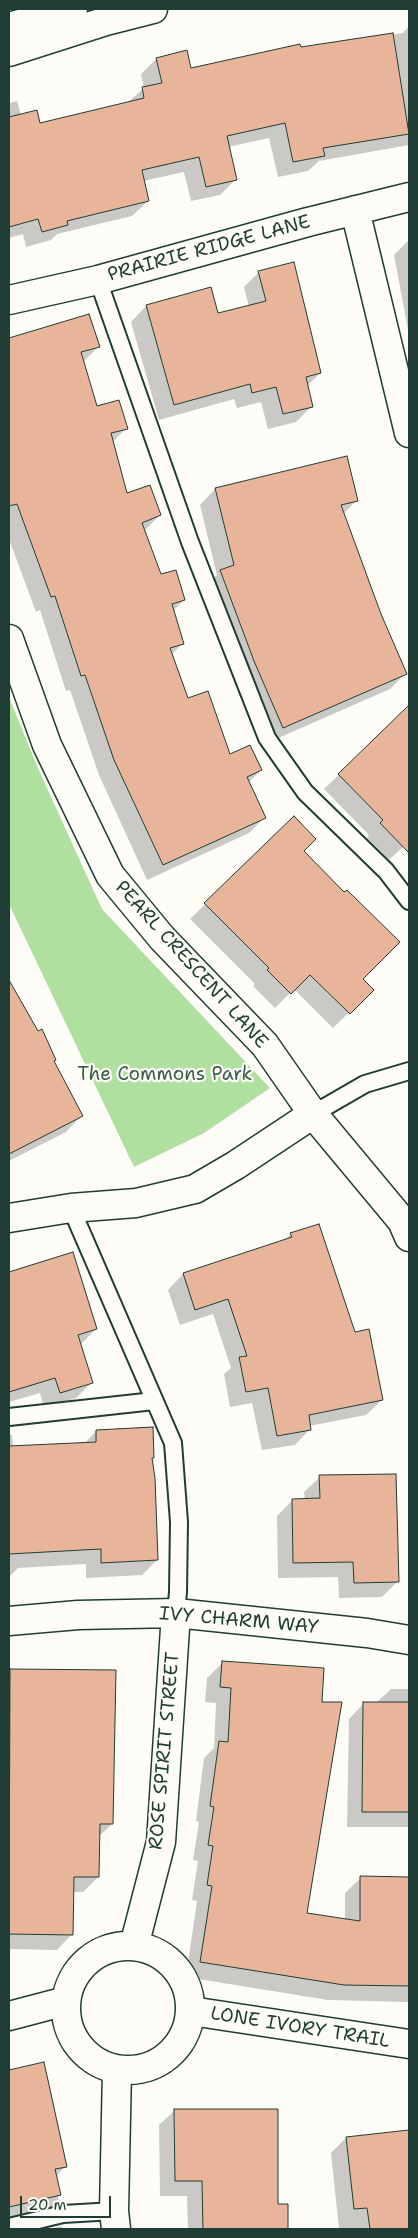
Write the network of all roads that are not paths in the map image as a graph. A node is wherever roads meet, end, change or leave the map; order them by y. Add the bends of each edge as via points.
1 (72, 9) edge
2 (153, 9) edge
3 (105, 15) edge
4 (9, 27) edge
5 (9, 52) edge
6 (409, 197) edge
7 (355, 210) junction
8 (98, 280) junction
9 (9, 300) edge
10 (409, 433) edge
11 (9, 638) edge
12 (409, 901) edge
13 (409, 1071) edge
14 (313, 1114) junction
15 (71, 1208) junction
16 (9, 1218) edge
17 (409, 1237) edge
18 (154, 1401) junction
19 (9, 1417) edge
20 (176, 1613) junction
21 (9, 1621) edge
22 (409, 1640) edge
23 (134, 1946) junction
24 (66, 2001) junction
25 (191, 2011) junction
26 (9, 2016) edge
27 (409, 2044) edge
28 (117, 2070) junction
29 (115, 2220) edge
30 (9, 2227) edge

1 - 4 street
2 - 3 street
3 - 5 street
6 - 7 street, PRAIRIE RIDGE LANE
7 - 8 street, PRAIRIE RIDGE LANE
7 - 10 street
8 - 9 street, PRAIRIE RIDGE LANE
8 - 12 lane via 190,542 267,738 305,792 386,871
11 - 14 street, PEARL CRESCENT LANE via 47,745 110,875 162,938 265,1045
13 - 14 lane via 365,1084
14 - 15 street via 195,1189 136,1203
14 - 17 street, PEARL CRESCENT LANE via 402,1221
15 - 16 street
15 - 18 lane
18 - 19 lane
18 - 20 lane via 173,1443 178,1522
20 - 21 street, IVY CHARM WAY
20 - 22 street, IVY CHARM WAY
20 - 23 street, ROSE SPIRIT STREET via 161,1842
23 - 24 street via 114,1947 96,1954 81,1966 70,1983
23 - 25 street via 157,1952 176,1967 188,1988
24 - 26 street
24 - 28 street via 67,2024 78,2046 95,2061
25 - 27 street, LONE IVORY TRAIL
25 - 28 street via 187,2032 176,2050 159,2063 145,2068
28 - 29 street
29 - 30 lane via 64,2214

